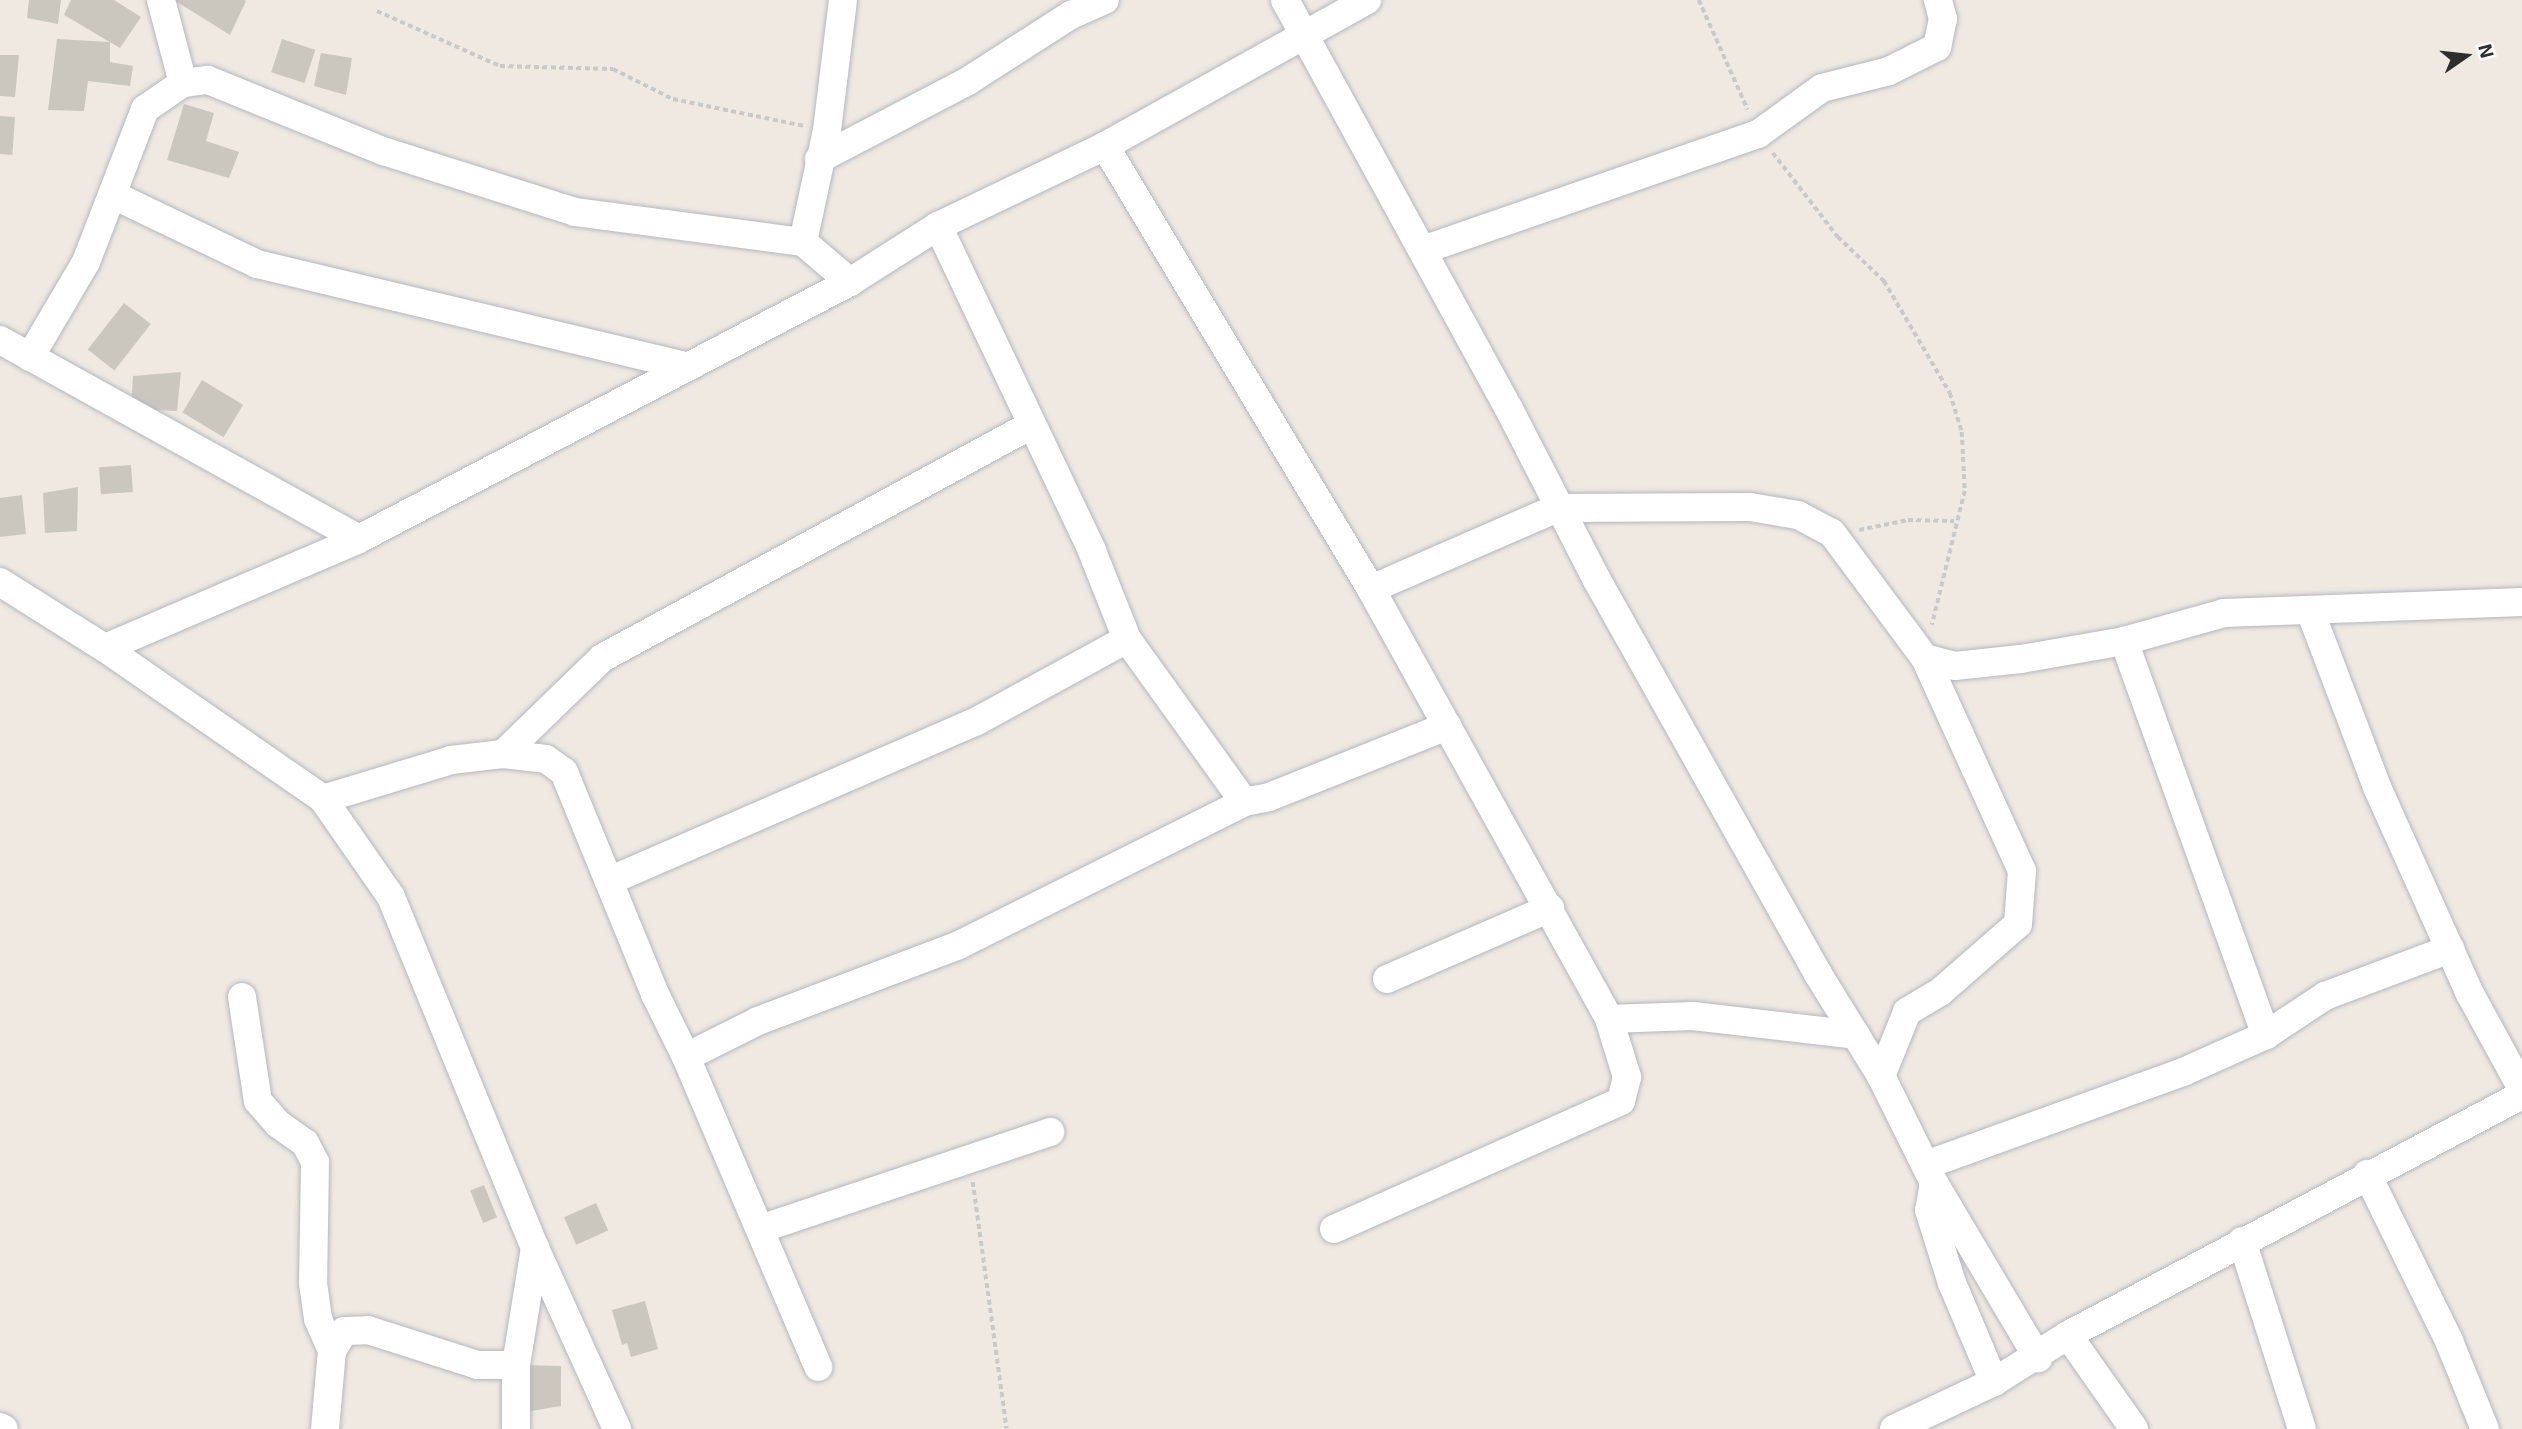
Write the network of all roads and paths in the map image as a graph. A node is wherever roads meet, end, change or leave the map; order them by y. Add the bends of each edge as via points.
1 (161, 0) edge
2 (1105, 0) edge
3 (1285, 0) edge
4 (1367, 0) edge
5 (1699, 0) edge
6 (1938, 0) edge
7 (847, 2) edge
8 (377, 11) dead end
9 (1303, 37) junction
10 (183, 83) junction
11 (827, 130) junction
12 (1758, 134) junction
13 (1105, 146) junction
14 (819, 159) junction
15 (113, 195) junction
16 (938, 226) junction
17 (803, 242) junction
18 (1423, 250) junction
19 (850, 282) junction
20 (0, 340) edge
21 (30, 357) junction
22 (688, 367) junction
23 (1029, 426) junction
24 (1557, 508) junction
25 (1954, 521) junction
26 (1832, 533) junction
27 (359, 539) junction
28 (0, 582) edge
29 (1371, 589) junction
30 (2522, 602) edge
31 (2311, 613) junction
32 (1127, 639) junction
33 (2124, 641) junction
34 (105, 648) junction
35 (1925, 658) junction
36 (1447, 726) junction
37 (503, 754) junction
38 (323, 799) junction
39 (1244, 802) junction
40 (609, 881) junction
41 (1550, 908) junction
42 (2450, 949) junction
43 (1387, 979) dead end
44 (242, 997) dead end
45 (1609, 1019) junction
46 (1856, 1035) junction
47 (2266, 1035) junction
48 (687, 1057) junction
49 (1881, 1076) junction
50 (2522, 1089) edge
51 (2522, 1096) edge
52 (1050, 1132) dead end
53 (969, 1159) junction
54 (1930, 1174) junction
55 (2367, 1174) junction
56 (763, 1228) junction
57 (1334, 1229) dead end
58 (2242, 1241) junction
59 (535, 1248) junction
60 (2068, 1335) junction
61 (332, 1351) junction
62 (2038, 1358) junction
63 (516, 1365) junction
64 (818, 1367) dead end
65 (1994, 1382) junction
66 (1908, 1426) edge
67 (325, 1429) edge
68 (516, 1429) edge
69 (617, 1429) edge
70 (1007, 1429) edge
71 (2134, 1429) edge
72 (2302, 1429) edge
73 (2484, 1429) edge

1 - 10 street
2 - 14 street via 1071,15 968,81
3 - 9 street
4 - 9 street
5 - 12 path
6 - 12 street via 1943,19 1937,47 1889,71 1822,88
7 - 11 street
8 - 11 path via 500,66 613,69 673,99
9 - 13 street
9 - 18 street
10 - 15 street via 145,110
10 - 17 street via 208,80 383,151 575,212
11 - 14 street
12 - 18 street
12 - 25 path via 1838,237 1884,281 1950,393 1962,432 1965,491
13 - 16 street
13 - 29 street
14 - 17 street
15 - 21 street via 86,262
15 - 22 street via 257,264
16 - 19 street
16 - 23 street
17 - 19 street
18 - 24 street
19 - 22 street
20 - 21 street
21 - 27 street
22 - 27 street
23 - 32 street via 1093,551
23 - 37 street via 602,658
24 - 26 street via 1750,507 1798,515
24 - 29 street
24 - 46 street
25 - 26 path via 1908,520
25 - 35 path
26 - 35 street
27 - 34 street
28 - 34 street
29 - 36 street
30 - 31 street
31 - 33 street via 2224,613
31 - 42 street via 2377,787
32 - 39 street
32 - 40 street via 977,721
33 - 35 street via 1955,666
33 - 47 street
34 - 38 street
35 - 49 street via 2022,871 2018,924 1940,992 1907,1012
36 - 39 street via 1269,797
36 - 41 street
37 - 38 street via 451,760
37 - 40 street via 546,758 564,772
38 - 59 street via 391,897
39 - 48 street via 959,945 758,1021
40 - 48 street via 654,994
41 - 43 street
41 - 45 street
42 - 47 street via 2325,996
42 - 50 street
44 - 61 street via 258,1101 278,1124 305,1143 314,1162 313,1283 318,1319
45 - 46 street via 1693,1016
45 - 57 street via 1627,1077 1621,1101
46 - 49 street
47 - 54 street
48 - 56 street
49 - 54 street
51 - 55 street
52 - 53 street
53 - 56 street
53 - 70 path
54 - 62 street
54 - 65 street via 1929,1210 1952,1283
55 - 58 street
55 - 73 street via 2449,1341
56 - 64 street
58 - 60 street
58 - 72 street
59 - 63 street
59 - 69 street
60 - 62 street
60 - 71 street
61 - 63 street via 344,1331 368,1330 478,1365
61 - 67 street
62 - 65 street
63 - 68 street
65 - 66 street

